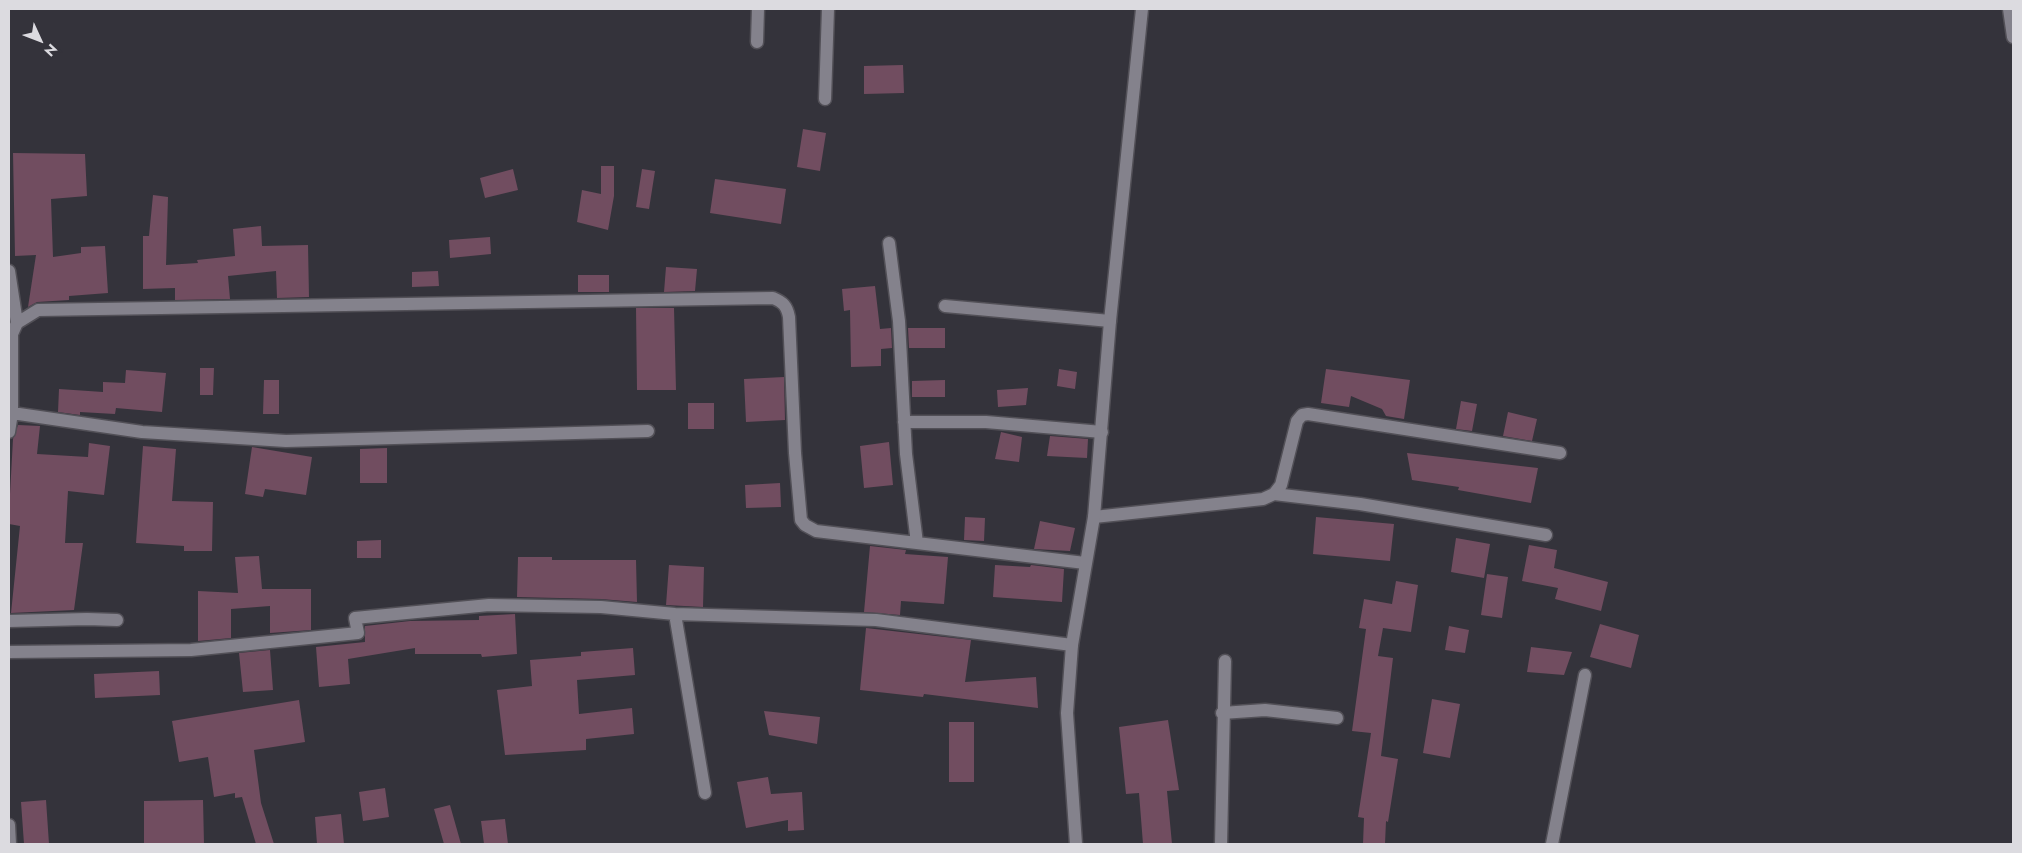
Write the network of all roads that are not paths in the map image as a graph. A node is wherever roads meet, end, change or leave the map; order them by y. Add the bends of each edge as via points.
1 (758, 9) edge
2 (828, 9) edge
3 (1142, 9) edge
4 (2009, 9) edge
5 (2013, 37) edge
6 (757, 42) dead end
7 (825, 99) dead end
8 (889, 243) dead end
9 (9, 272) edge
10 (944, 306) dead end
11 (1110, 321) junction
12 (17, 323) junction
13 (12, 413) junction
14 (904, 422) junction
15 (648, 431) dead end
16 (9, 432) edge
17 (1102, 432) junction
18 (1560, 453) dead end
19 (1274, 494) junction
20 (1094, 517) junction
21 (1546, 535) dead end
22 (917, 543) junction
23 (1085, 563) junction
24 (675, 614) junction
25 (117, 620) dead end
26 (9, 621) edge
27 (1072, 645) junction
28 (9, 652) edge
29 (1225, 661) dead end
30 (1586, 675) dead end
31 (1222, 713) junction
32 (1337, 718) dead end
33 (705, 793) dead end
34 (9, 825) edge
35 (10, 844) edge
36 (1076, 844) edge
37 (1221, 844) edge
38 (1552, 844) edge

1 - 6 street
2 - 7 street
3 - 11 street
4 - 5 street
8 - 14 street via 899,322
9 - 12 street
10 - 11 street
11 - 17 street
12 - 13 street via 12,334
12 - 22 street via 38,310 773,298 782,302 789,317 795,453 802,520 816,531
13 - 15 street via 142,432 286,441
13 - 16 street
14 - 17 street via 986,422
14 - 22 street
17 - 20 street
18 - 19 street via 1302,415 1294,429 1281,485
19 - 20 street via 1263,499
19 - 21 street via 1360,504
20 - 23 street
22 - 23 street
23 - 27 street
24 - 27 street via 876,620
24 - 28 street via 601,607 489,605 355,618 358,633 191,650
24 - 33 street
25 - 26 street
27 - 36 street via 1066,713
29 - 31 street
30 - 38 street
31 - 32 street via 1265,710
31 - 37 street
34 - 35 street

